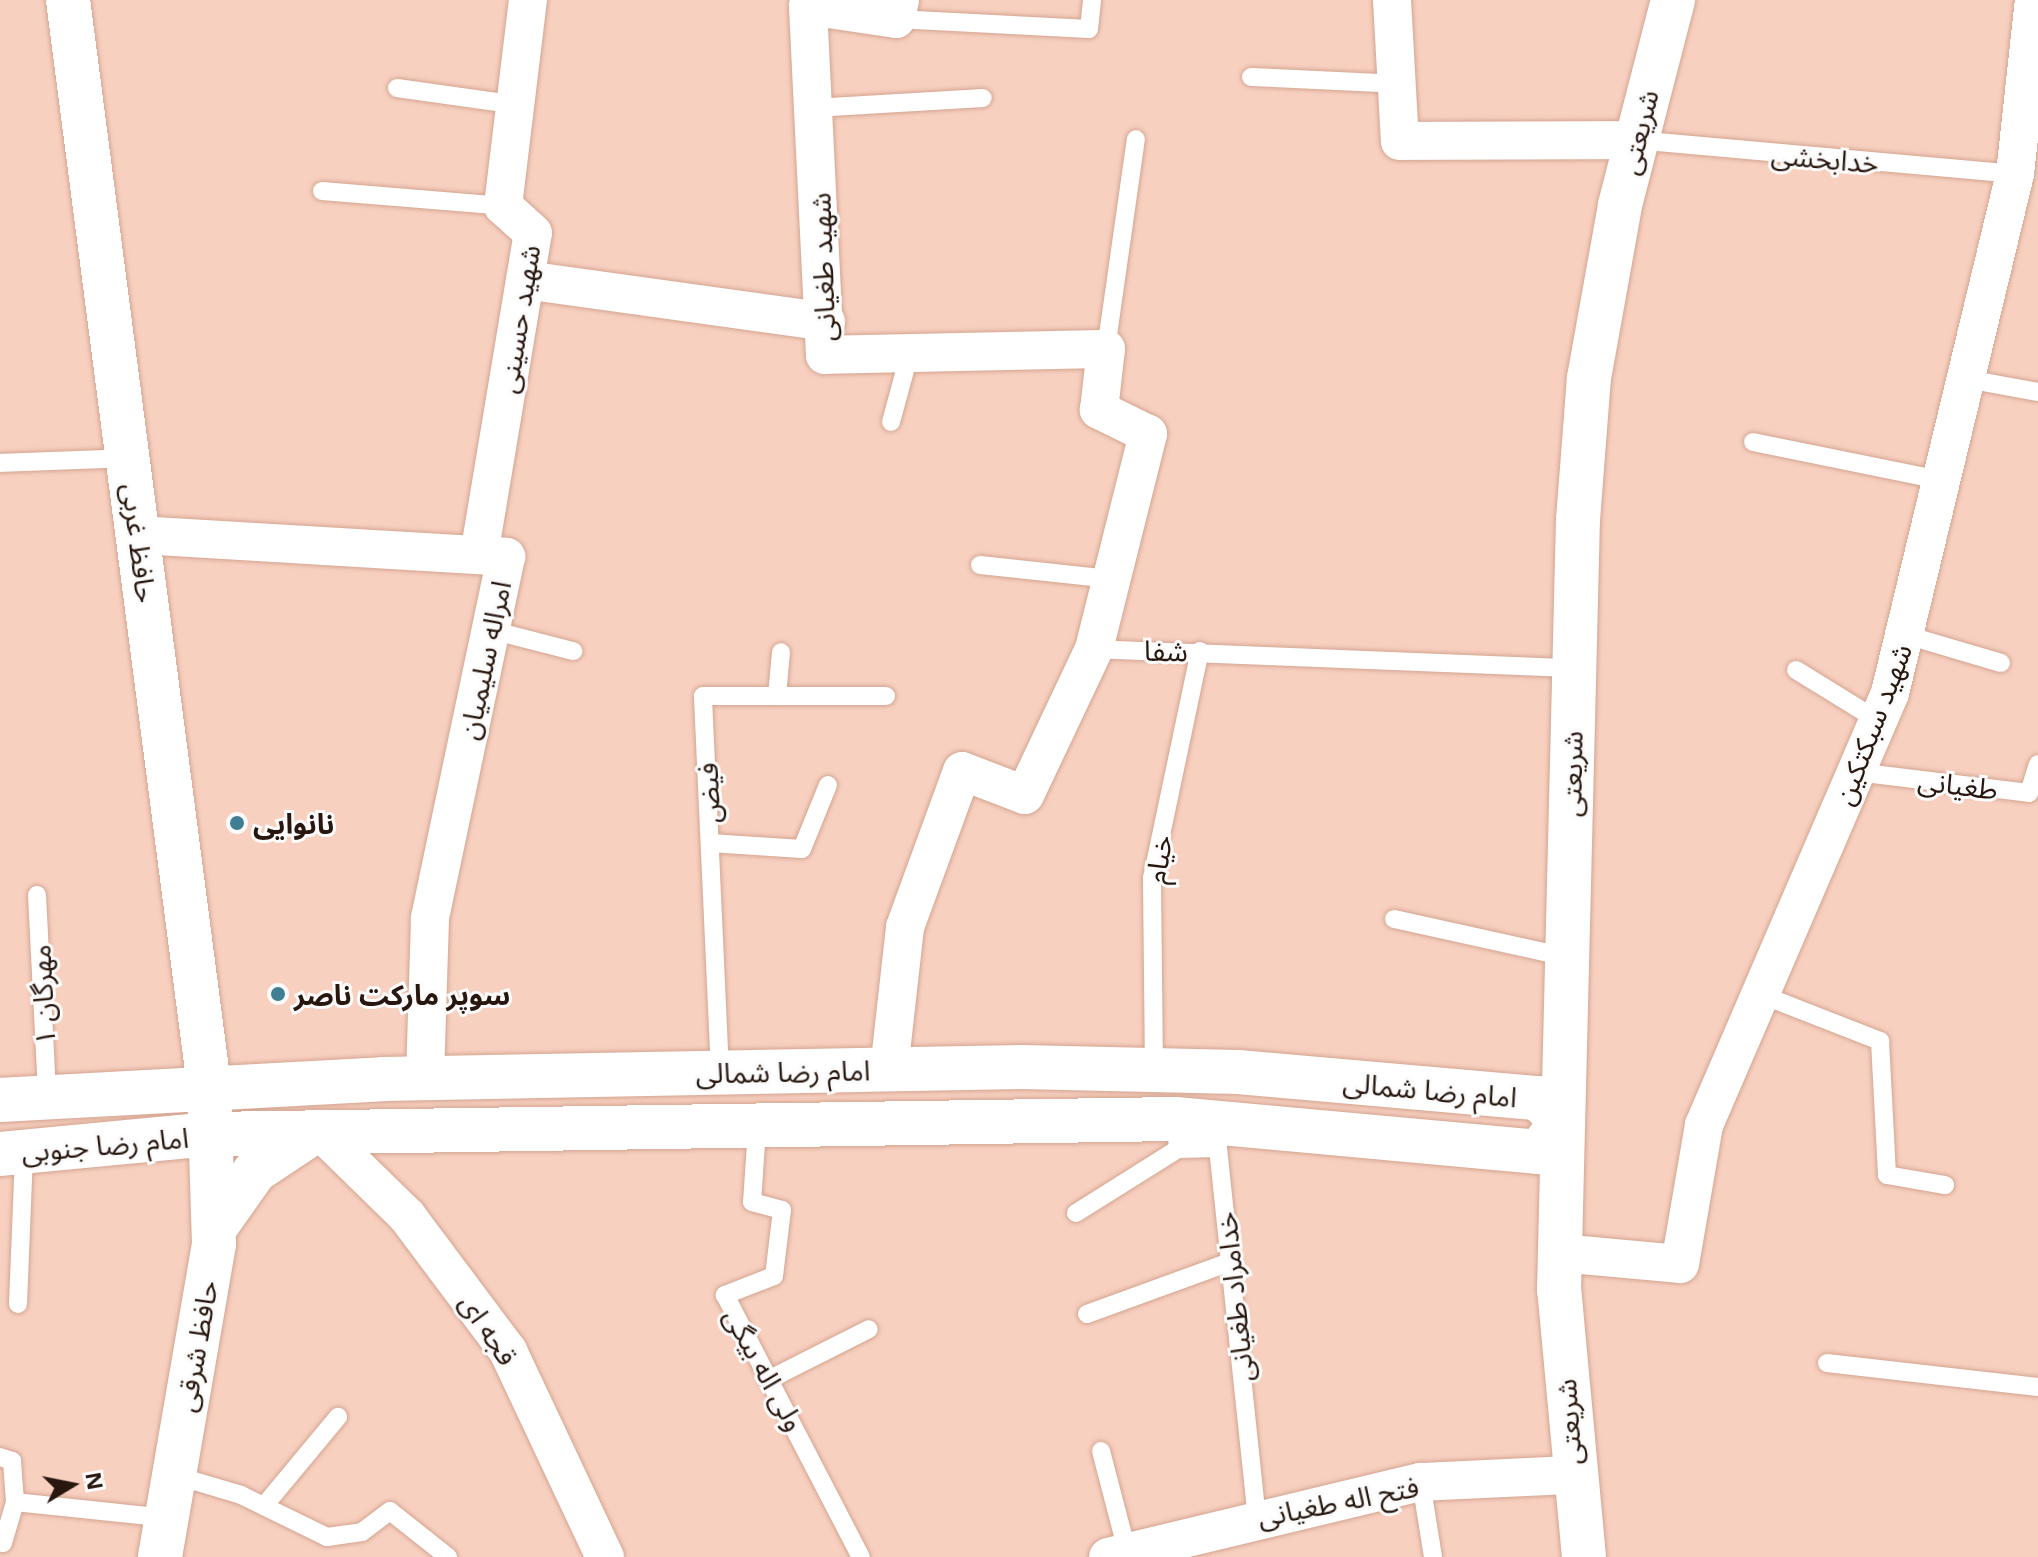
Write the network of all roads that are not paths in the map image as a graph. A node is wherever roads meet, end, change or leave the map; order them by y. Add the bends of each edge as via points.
1 (68, 0) edge
2 (528, 0) edge
3 (1092, 0) edge
4 (1392, 0) edge
5 (1673, 0) edge
6 (2034, 0) edge
7 (898, 10) edge
8 (1251, 77) dead end
9 (1397, 84) junction
10 (397, 88) dead end
11 (983, 98) dead end
12 (518, 105) junction
13 (814, 108) junction
14 (1136, 139) dead end
15 (1636, 140) junction
16 (2015, 174) junction
17 (322, 191) dead end
18 (503, 206) junction
19 (525, 280) junction
20 (826, 322) junction
21 (1106, 349) junction
22 (910, 352) junction
23 (1967, 379) junction
24 (2038, 392) edge
25 (891, 422) dead end
26 (1753, 442) dead end
27 (129, 458) junction
28 (0, 463) edge
29 (1944, 481) junction
30 (139, 535) junction
31 (479, 555) junction
32 (980, 565) dead end
33 (1112, 579) junction
34 (491, 630) junction
35 (1906, 635) junction
36 (1094, 649) junction
37 (573, 651) dead end
38 (1200, 651) junction
39 (781, 652) dead end
40 (2001, 663) dead end
41 (1574, 668) junction
42 (1796, 670) dead end
43 (777, 696) junction
44 (886, 696) dead end
45 (1879, 721) junction
46 (2038, 764) edge
47 (1856, 772) junction
48 (828, 785) dead end
49 (710, 843) junction
50 (37, 895) dead end
51 (1394, 919) dead end
52 (1567, 957) junction
53 (1762, 995) junction
54 (204, 1022) junction
55 (889, 1070) junction
56 (1154, 1071) junction
57 (720, 1072) junction
58 (425, 1080) junction
59 (283, 1083) junction
60 (209, 1086) junction
61 (1, 1095) edge
62 (47, 1095) junction
63 (1561, 1121) junction
64 (757, 1129) junction
65 (211, 1134) junction
66 (266, 1134) junction
67 (1177, 1134) junction
68 (316, 1135) junction
69 (12, 1153) edge
70 (1945, 1185) dead end
71 (1076, 1213) dead end
72 (214, 1229) junction
73 (1559, 1253) junction
74 (1230, 1262) junction
75 (18, 1304) dead end
76 (1087, 1314) dead end
77 (869, 1329) dead end
78 (1827, 1363) dead end
79 (774, 1377) junction
80 (2038, 1387) edge
81 (338, 1417) dead end
82 (1101, 1451) dead end
83 (0, 1457) edge
84 (174, 1475) junction
85 (1572, 1475) junction
86 (1421, 1482) junction
87 (15, 1502) junction
88 (264, 1506) junction
89 (1257, 1516) junction
90 (163, 1537) edge
91 (327, 1537) junction
92 (3, 1543) dead end
93 (1118, 1554) edge
94 (325, 1557) edge
95 (448, 1557) edge
96 (605, 1557) edge
97 (861, 1557) edge
98 (1433, 1557) edge
99 (1584, 1557) edge

1 - 27 street, حافظ غربی
2 - 12 street, شهید حسینی
3 - 7 lane via 1089,29
4 - 9 street
5 - 15 street, شریعتی
6 - 16 street, شهید سبکتکین
7 - 13 street, شهید طغیانی via 808,6
8 - 9 lane
9 - 15 street via 1400,141
10 - 12 lane
11 - 13 lane
12 - 18 street, شهید حسینی
13 - 20 street, شهید طغیانی
14 - 21 lane
15 - 16 lane, خدابخشی
15 - 41 street, شریعتی via 1589,378
16 - 23 street, شهید سبکتکین
17 - 18 lane
18 - 19 street, شهید حسینی via 533,233
19 - 20 street
19 - 31 street, شهید حسینی
20 - 22 street, شهید طغیانی via 825,355
21 - 22 street, شهید طغیانی
21 - 33 street via 1099,410 1148,434
22 - 25 lane
23 - 24 lane
23 - 29 street, شهید سبکتکین
26 - 29 lane
27 - 28 lane
27 - 30 street, حافظ غربی
29 - 35 street, شهید سبکتکین
30 - 31 street, امراله سلیمیان
30 - 54 street, حافظ غربی
31 - 34 street, امراله سلیمیان via 506,557
32 - 33 lane
33 - 36 street
34 - 37 lane
34 - 58 street, امراله سلیمیان via 430,919
35 - 40 lane
35 - 45 street, شهید سبکتکین
36 - 38 lane, شفا
36 - 55 street via 1025,795 962,771 905,927
38 - 41 lane, شفا
38 - 56 lane, خیام via 1152,878
39 - 43 lane
41 - 52 street, شریعتی
42 - 45 lane
43 - 44 lane, فیض
43 - 49 lane, فیض via 703,696
45 - 47 street, شهید سبکتکین
46 - 47 lane, طغیانی via 2029,793
47 - 53 street, شهید سبکتکین
48 - 49 lane via 802,849
49 - 57 lane, فیض
50 - 62 lane, مهرگان ۱
51 - 52 lane
52 - 63 street, شریعتی
53 - 70 lane via 1880,1041 1887,1175
53 - 73 street, شهید سبکتکین via 1704,1125 1680,1264
54 - 59 street via 248,1065
54 - 60 street, حافظ غربی
55 - 56 street, امام رضا شمالی
55 - 57 street, امام رضا شمالی
56 - 63 street, امام رضا شمالی via 1538,1098
57 - 58 street, امام رضا شمالی
58 - 59 street, امام رضا شمالی
59 - 60 street, امام رضا شمالی
59 - 66 street
60 - 62 street, امام رضا جنوبی
60 - 65 street, حافظ غربی
61 - 62 street, امام رضا جنوبی
63 - 67 street, امام رضا شمالی via 1539,1152
63 - 73 street, شریعتی
64 - 67 street, امام رضا شمالی
64 - 68 street, امام رضا شمالی
64 - 79 lane, ولی اله بیگی via 752,1202 782,1210 774,1276 725,1295
65 - 66 street, امام رضا شمالی
65 - 69 street, امام رضا جنوبی
65 - 72 street, حافظ شرقی
66 - 68 street, امام رضا شمالی
67 - 71 lane
67 - 74 lane, خدامراد طغیانی via 1218,1148
68 - 72 street via 247,1179
68 - 96 street, قجه ای via 407,1216 508,1351
69 - 75 lane
72 - 84 street, حافظ شرقی
73 - 85 street, شریعتی
74 - 76 lane
74 - 89 lane, خدامراد طغیانی
77 - 79 lane
78 - 80 lane
79 - 97 lane, ولی اله بیگی
81 - 88 lane
82 - 93 lane
83 - 87 lane via 12,1461
84 - 88 lane
84 - 90 street, حافظ شرقی
85 - 86 street, فتح اله طغیانی
85 - 99 street, شریعتی
86 - 89 street, فتح اله طغیانی
86 - 98 lane
87 - 90 lane
87 - 92 lane
88 - 91 lane
89 - 93 street, فتح اله طغیانی
91 - 94 lane
91 - 95 lane via 362,1532 390,1511

